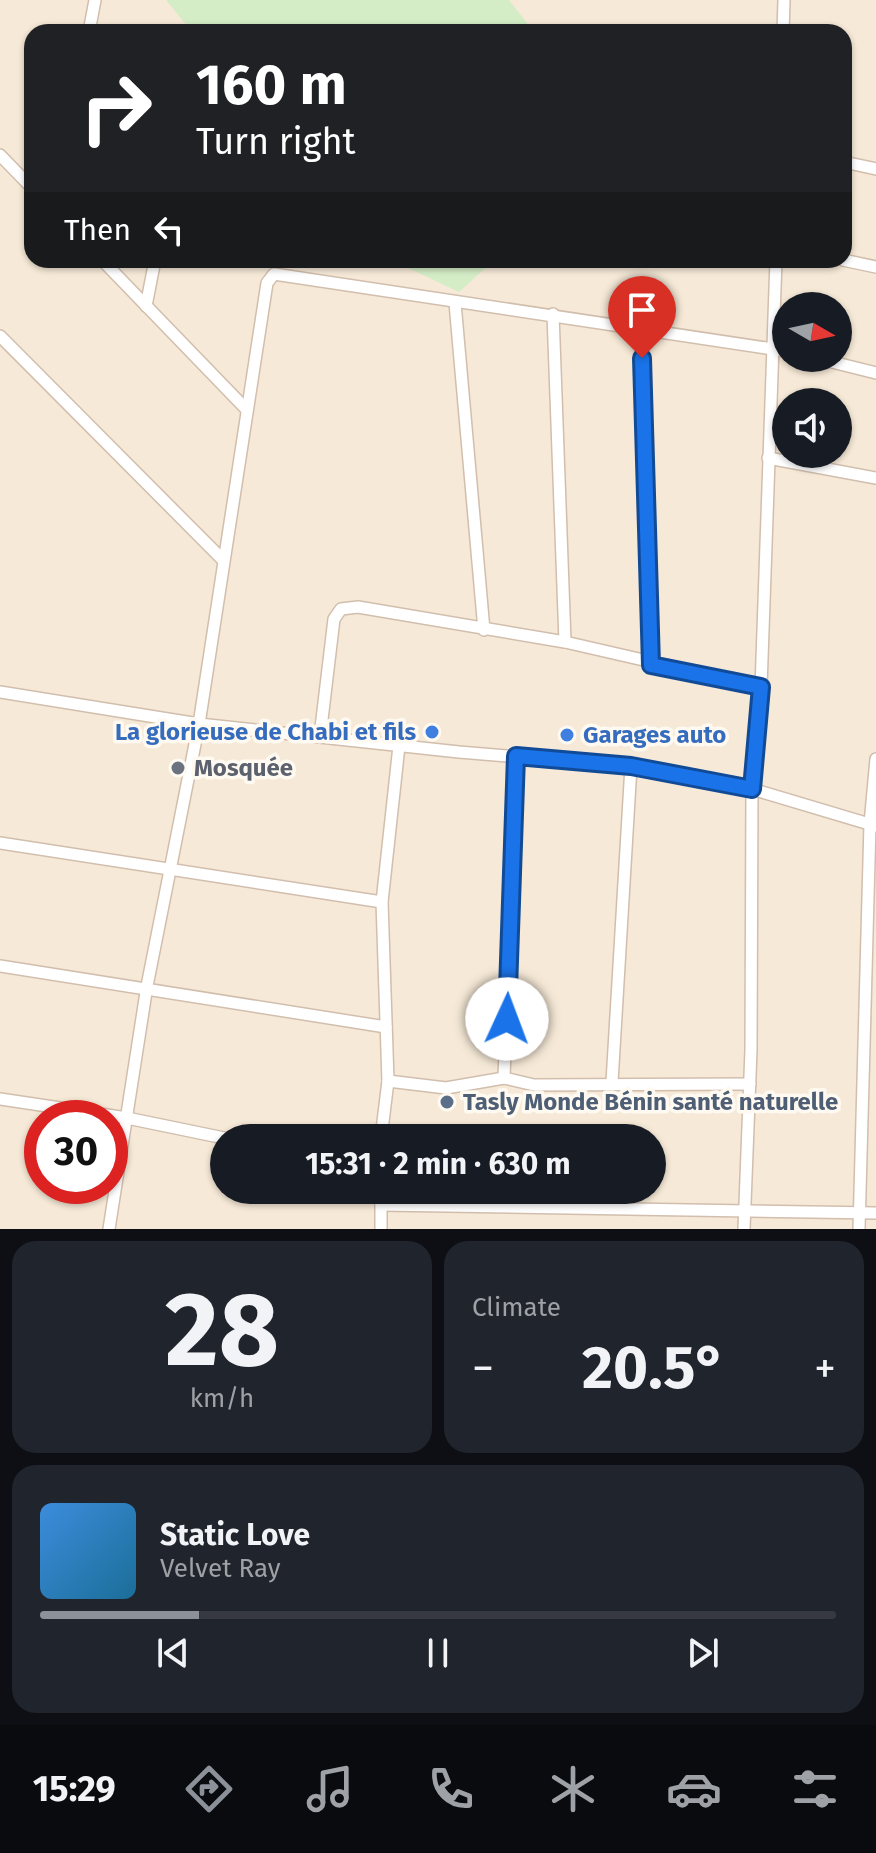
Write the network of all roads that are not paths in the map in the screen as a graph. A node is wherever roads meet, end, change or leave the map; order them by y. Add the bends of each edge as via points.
1 (95, 0) edge
2 (784, 0) edge
3 (90, 24) edge
4 (783, 24) edge
5 (0, 155) edge
6 (852, 164) edge
7 (876, 169) edge
8 (24, 180) edge
9 (852, 262) edge
10 (876, 267) edge
11 (110, 268) edge
12 (153, 268) edge
13 (776, 268) edge
14 (455, 303) junction
15 (146, 306) junction
16 (553, 314) junction
17 (641, 327) junction
18 (0, 336) edge
19 (771, 347) junction
20 (852, 367) edge
21 (876, 373) edge
22 (246, 409) junction
23 (768, 458) junction
24 (876, 478) edge
25 (223, 560) junction
26 (484, 630) junction
27 (565, 642) junction
28 (651, 665) junction
29 (761, 687) junction
30 (0, 692) edge
31 (199, 724) junction
32 (320, 736) junction
33 (399, 746) junction
34 (516, 756) junction
35 (876, 759) edge
36 (631, 766) junction
37 (752, 789) junction
38 (873, 825) edge
39 (0, 843) edge
40 (170, 871) junction
41 (382, 902) junction
42 (0, 966) edge
43 (146, 992) junction
44 (386, 1027) junction
45 (504, 1078) junction
46 (388, 1081) junction
47 (612, 1082) junction
48 (750, 1084) junction
49 (0, 1099) edge
50 (24, 1103) edge
51 (128, 1111) edge
52 (128, 1118) edge
53 (383, 1124) edge
54 (210, 1135) edge
55 (113, 1204) edge
56 (381, 1205) joint
57 (745, 1210) junction
58 (859, 1212) junction
59 (876, 1213) edge
60 (109, 1229) edge
61 (381, 1229) edge
62 (744, 1229) edge
63 (859, 1229) edge

1 - 3 street
2 - 4 street
5 - 8 street
6 - 7 street
9 - 10 street
11 - 15 street
12 - 15 street
13 - 19 street
14 - 16 street
14 - 22 street via 274,274 267,283
14 - 26 street
15 - 22 street
16 - 17 street
16 - 27 street
17 - 19 street
17 - 28 street
18 - 25 street
19 - 23 street
20 - 21 street
22 - 25 street
23 - 24 street
23 - 29 street
25 - 31 street
26 - 27 street
26 - 32 street via 358,607 341,609 334,619
27 - 28 street
28 - 29 street
29 - 37 street
30 - 31 street
31 - 32 street
31 - 40 street
32 - 33 street
33 - 34 street
33 - 41 street
34 - 36 street
34 - 45 street
35 - 38 street
36 - 37 street
36 - 47 street
37 - 38 street
37 - 48 street
38 - 58 street
39 - 40 street
40 - 41 street
40 - 43 street
41 - 44 street
42 - 43 street
43 - 44 street
43 - 51 street
44 - 46 street
45 - 46 street via 446,1088
45 - 47 street via 534,1085
46 - 53 street
47 - 48 street
48 - 57 street
49 - 50 street
52 - 54 street
55 - 60 street
56 - 57 street
56 - 61 street
57 - 58 street
57 - 62 street
58 - 59 street
58 - 63 street

